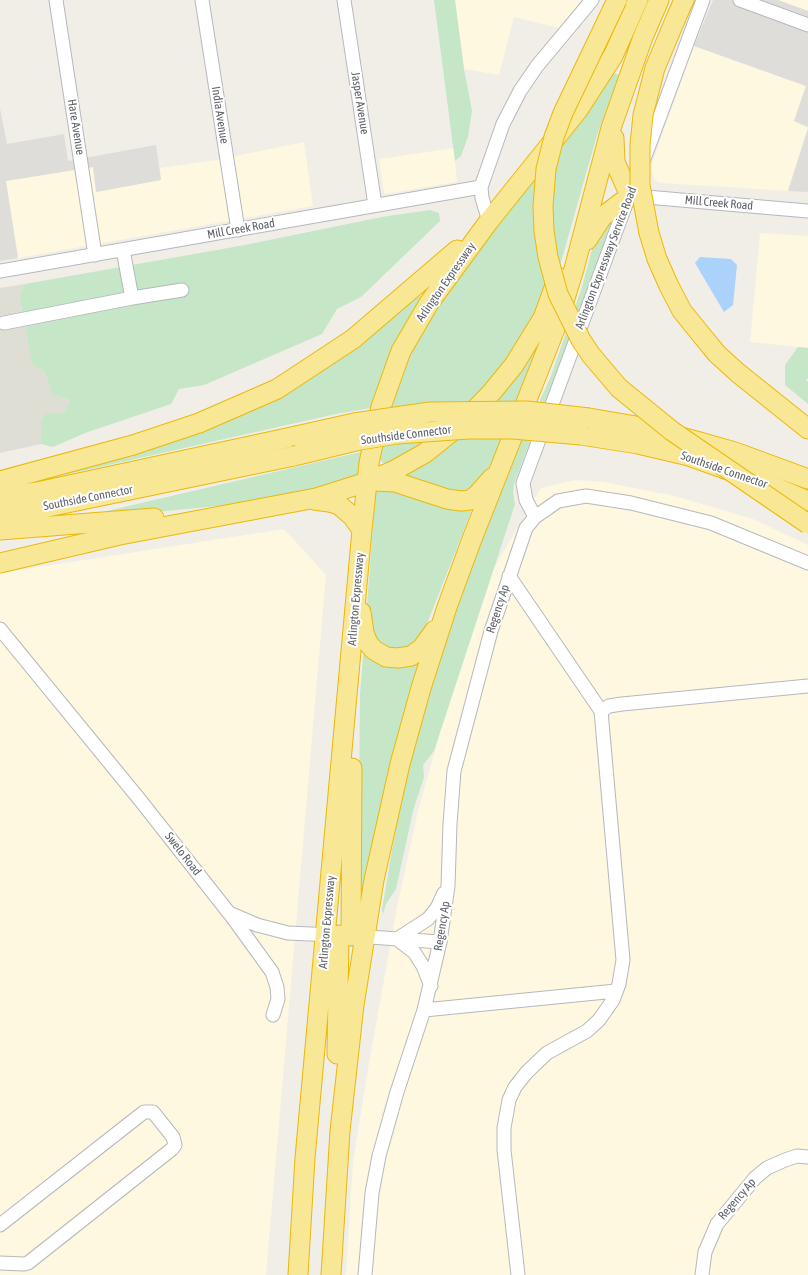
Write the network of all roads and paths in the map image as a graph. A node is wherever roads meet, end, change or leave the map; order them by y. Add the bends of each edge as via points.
1 (56, 0) edge
2 (202, 0) edge
3 (344, 0) edge
4 (592, 0) edge
5 (616, 0) edge
6 (638, 0) edge
7 (659, 0) edge
8 (684, 0) edge
9 (703, 0) edge
10 (740, 0) edge
11 (808, 25) edge
12 (643, 37) junction
13 (623, 92) junction
14 (481, 187) junction
15 (630, 196) junction
16 (375, 206) junction
17 (808, 210) edge
18 (489, 221) junction
19 (238, 230) junction
20 (123, 250) junction
21 (95, 255) junction
22 (0, 271) edge
23 (569, 288) junction
24 (182, 290) dead end
25 (132, 298) junction
26 (4, 323) dead end
27 (808, 429) edge
28 (509, 449) junction
29 (808, 479) edge
30 (0, 481) edge
31 (367, 482) junction
32 (0, 497) edge
33 (303, 501) junction
34 (808, 501) edge
35 (242, 511) junction
36 (0, 514) edge
37 (535, 517) junction
38 (808, 524) edge
39 (0, 530) edge
40 (362, 530) junction
41 (359, 561) junction
42 (0, 563) edge
43 (808, 563) edge
44 (509, 576) junction
45 (447, 607) junction
46 (0, 629) edge
47 (351, 653) junction
48 (808, 686) edge
49 (601, 711) junction
50 (448, 886) junction
51 (229, 913) junction
52 (345, 936) junction
53 (397, 939) junction
54 (440, 942) junction
55 (431, 986) junction
56 (616, 991) junction
57 (424, 1010) junction
58 (273, 1015) dead end
59 (808, 1157) edge
60 (336, 1188) junction
61 (0, 1225) edge
62 (0, 1263) edge
63 (298, 1275) edge
64 (331, 1275) edge
65 (365, 1275) edge
66 (518, 1275) edge
67 (702, 1275) edge

1 - 21 street, Hare Avenue
2 - 19 street, India Avenue
3 - 16 street, Jasper Avenue
4 - 14 street via 537,66 520,91 503,124
5 - 38 highway, bridge via 563,113 548,158 544,188 544,231 558,294 591,355 633,401 672,431
6 - 18 highway, Arlington Expressway via 613,56 578,110
7 - 12 highway, Arlington Expressway
8 - 27 highway, bridge via 655,68 643,115 640,185 649,233 669,286 682,310 699,332 717,354 738,373
9 - 15 street, Arlington Expressway Service Road
10 - 11 street
12 - 13 highway, Arlington Expressway
12 - 31 highway via 606,117 551,300 530,341 492,392 460,425 425,453
13 - 15 highway via 614,152 617,169
13 - 23 highway, Arlington Expressway
14 - 16 street, Mill Creek Road
14 - 18 street
15 - 17 street, Mill Creek Road
15 - 23 highway via 606,213 594,227
15 - 37 street, Arlington Expressway Service Road via 523,483 526,500
16 - 19 street, Mill Creek Road
18 - 30 highway via 353,339 277,389 191,426 133,445
18 - 31 highway, Arlington Expressway via 429,303 401,351 381,406
19 - 20 street, Mill Creek Road
20 - 21 street, Mill Creek Road
20 - 25 street
21 - 22 street, Mill Creek Road
23 - 28 highway, Arlington Expressway
24 - 25 street
25 - 26 street
28 - 31 highway via 485,488 465,501 447,499 395,482
28 - 45 highway, Arlington Expressway
29 - 32 highway, Southside Connector, bridge via 743,455 642,427 520,410 430,412 354,423 37,492
31 - 33 highway
31 - 40 highway, Arlington Expressway
33 - 35 highway
33 - 40 highway via 320,500 335,503 352,516
34 - 36 highway, Southside Connector, bridge via 689,456 638,444 581,435 468,428 360,440 294,456
35 - 39 highway
35 - 42 highway via 120,535
37 - 43 street, Regency Ap via 558,500 586,496 616,500 726,528
37 - 44 street, Regency Ap via 523,536
40 - 41 highway, Arlington Expressway
41 - 45 highway via 364,633 371,646 382,655 402,658 418,651 433,632
41 - 47 highway, Arlington Expressway
44 - 49 street, Regency Ap
44 - 50 street, Regency Ap via 487,644 454,771
45 - 52 highway, Arlington Expressway via 398,771 381,848
46 - 51 street, Swelo Road via 136,794
47 - 52 highway
47 - 52 highway, Arlington Expressway
48 - 49 street via 622,704 609,706
49 - 56 street, Regency Ap via 623,960
50 - 53 street via 428,919
50 - 54 street, Regency Ap
51 - 52 street, Swelo Road via 257,925 288,933
51 - 58 street via 272,972 278,999
52 - 53 street, Swelo Road
52 - 60 highway
52 - 60 highway, Arlington Expressway via 351,1030
52 - 63 highway, Arlington Expressway via 304,1177
53 - 54 street, Swelo Road
53 - 55 street via 414,952
54 - 55 street, Regency Ap
55 - 57 street, Regency Ap
56 - 57 street
56 - 66 street, Regency Ap via 599,1020 587,1031 547,1053 527,1072 509,1100 504,1128 504,1150
57 - 65 street, Regency Ap via 379,1156 372,1192
59 - 67 street, Regency Ap via 797,1156 785,1160 767,1168 755,1178 716,1224 704,1252
60 - 64 highway, Arlington Expressway
61 - 62 street via 144,1112 151,1110 173,1137 175,1145 172,1149 28,1263

